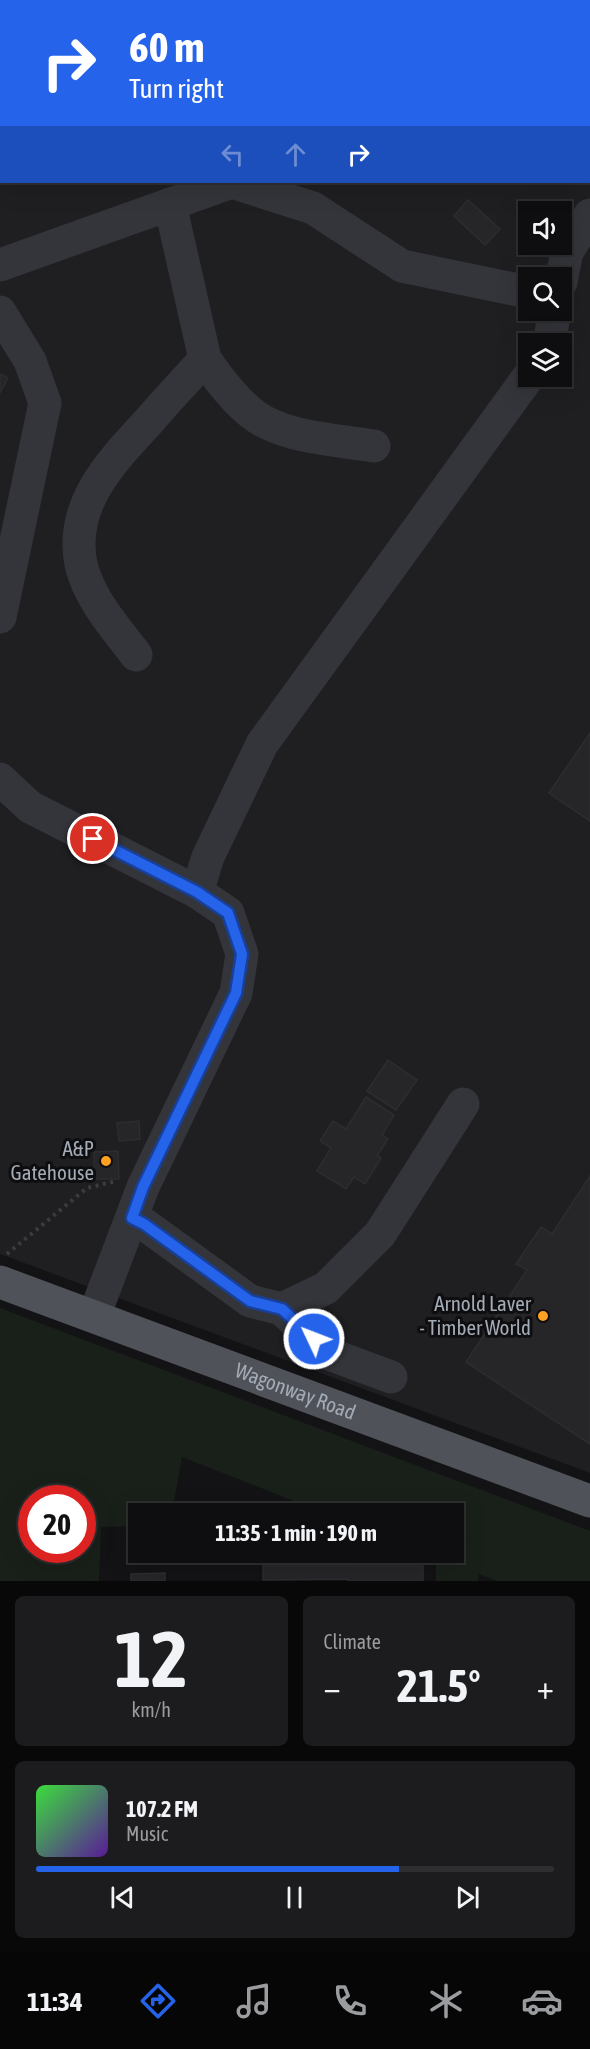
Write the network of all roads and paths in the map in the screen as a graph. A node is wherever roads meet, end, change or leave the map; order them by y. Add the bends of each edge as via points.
1 (229, 183) edge
2 (235, 183) edge
3 (170, 204) junction
4 (590, 215) edge
5 (0, 265) edge
6 (564, 267) edge
7 (518, 290) edge
8 (0, 312) edge
9 (205, 359) junction
10 (520, 387) edge
11 (374, 446) dead end
12 (0, 618) edge
13 (136, 655) dead end
14 (0, 779) edge
15 (197, 892) junction
16 (463, 1104) dead end
17 (125, 1178) dead end
18 (132, 1218) junction
19 (0, 1260) edge
20 (0, 1282) edge
21 (282, 1309) junction
22 (94, 1316) junction
23 (391, 1377) dead end
24 (590, 1501) edge

1 - 3 lane
2 - 7 lane via 314,208 402,266
3 - 5 lane
3 - 9 lane
4 - 6 lane via 567,252
8 - 12 lane via 30,361 45,403
9 - 11 lane via 236,399 264,422 291,432
9 - 13 lane via 101,475 79,533 81,565 97,603
10 - 15 lane via 262,744 208,857
14 - 15 lane via 30,807
15 - 18 lane via 228,913 242,954 236,993 143,1187
16 - 21 lane via 380,1234 326,1288
17 - 19 path via 87,1188
18 - 21 lane via 250,1301
18 - 22 lane
20 - 22 main road, Wagonway Road
21 - 23 lane via 329,1354
22 - 24 main road, Wagonway Road

